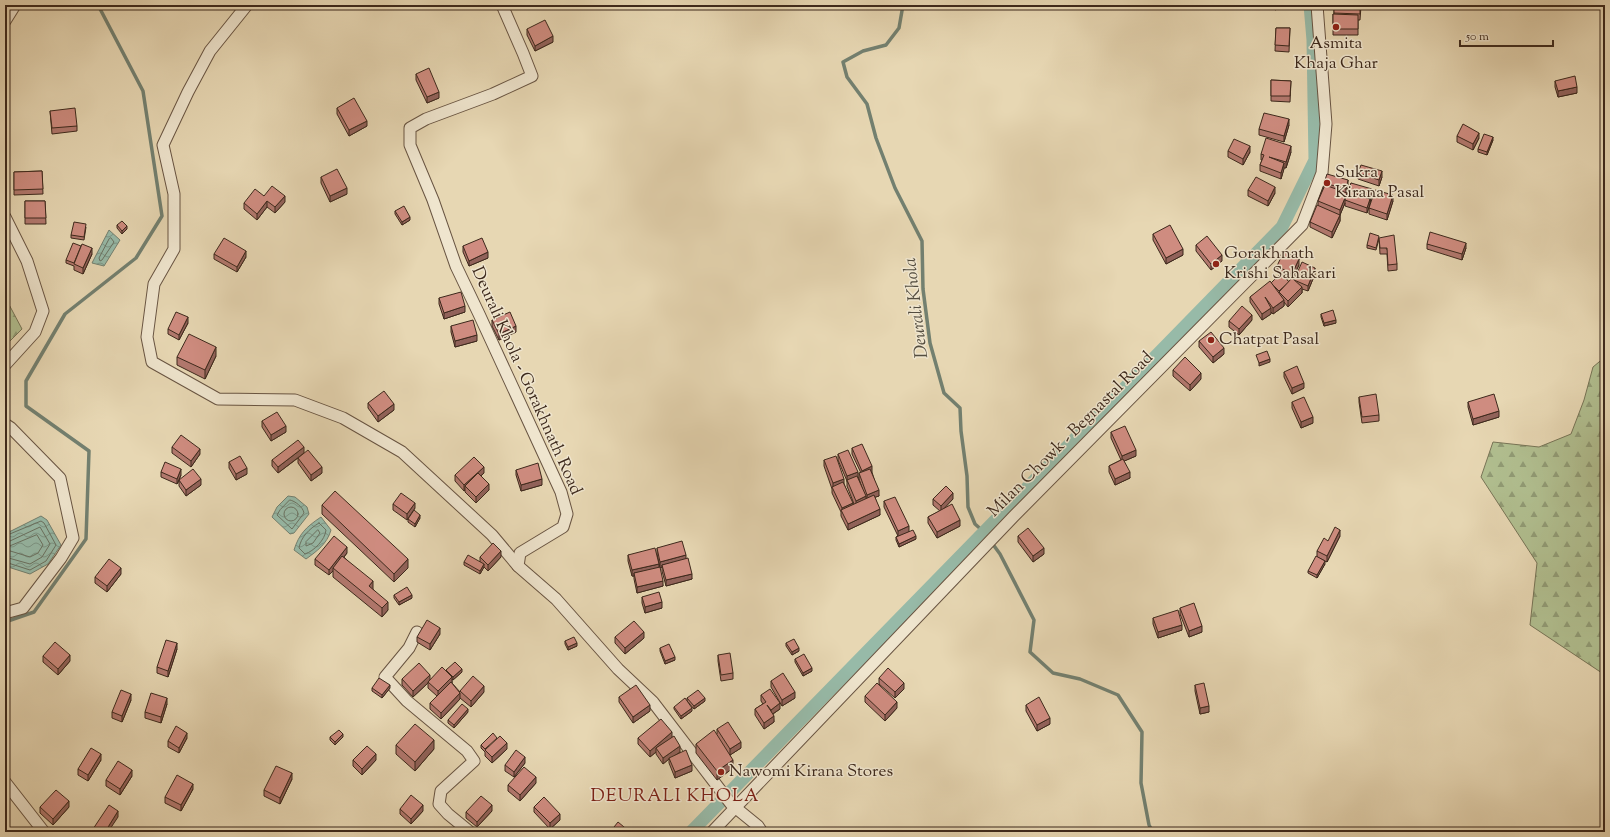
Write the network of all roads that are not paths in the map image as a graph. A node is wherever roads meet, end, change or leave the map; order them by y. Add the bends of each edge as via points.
1 (15, 5) edge
2 (248, 5) edge
3 (502, 5) edge
4 (1317, 5) edge
5 (5, 22) edge
6 (5, 217) edge
7 (5, 365) edge
8 (5, 424) edge
9 (518, 566) junction
10 (5, 613) edge
11 (417, 632) dead end
12 (5, 782) edge
13 (733, 806) junction
14 (44, 832) edge
15 (470, 832) edge
16 (712, 832) edge
17 (762, 832) edge

1 - 5 street
2 - 9 street via 210,51 163,145 174,194 174,248 154,284 147,336 152,362 218,399 295,400 343,418 402,452 492,535
3 - 9 street, Deurali Khola - Gorakhnath Road via 532,76 493,94 426,119 410,128 410,145 456,266 561,492 565,507 563,527 520,554
4 - 13 street, Milan Chowk - Begnastal Road via 1326,124 1322,173 1302,225 1014,516
6 - 7 street via 27,261 43,311 35,332
8 - 10 street via 60,478 73,538 23,608
9 - 13 street via 556,599 618,668 653,702
11 - 15 street via 409,648 385,677 406,700 467,751 474,761 441,791 440,804
12 - 14 street
13 - 16 street, Milan Chowk - Begnastal Road
13 - 17 street

